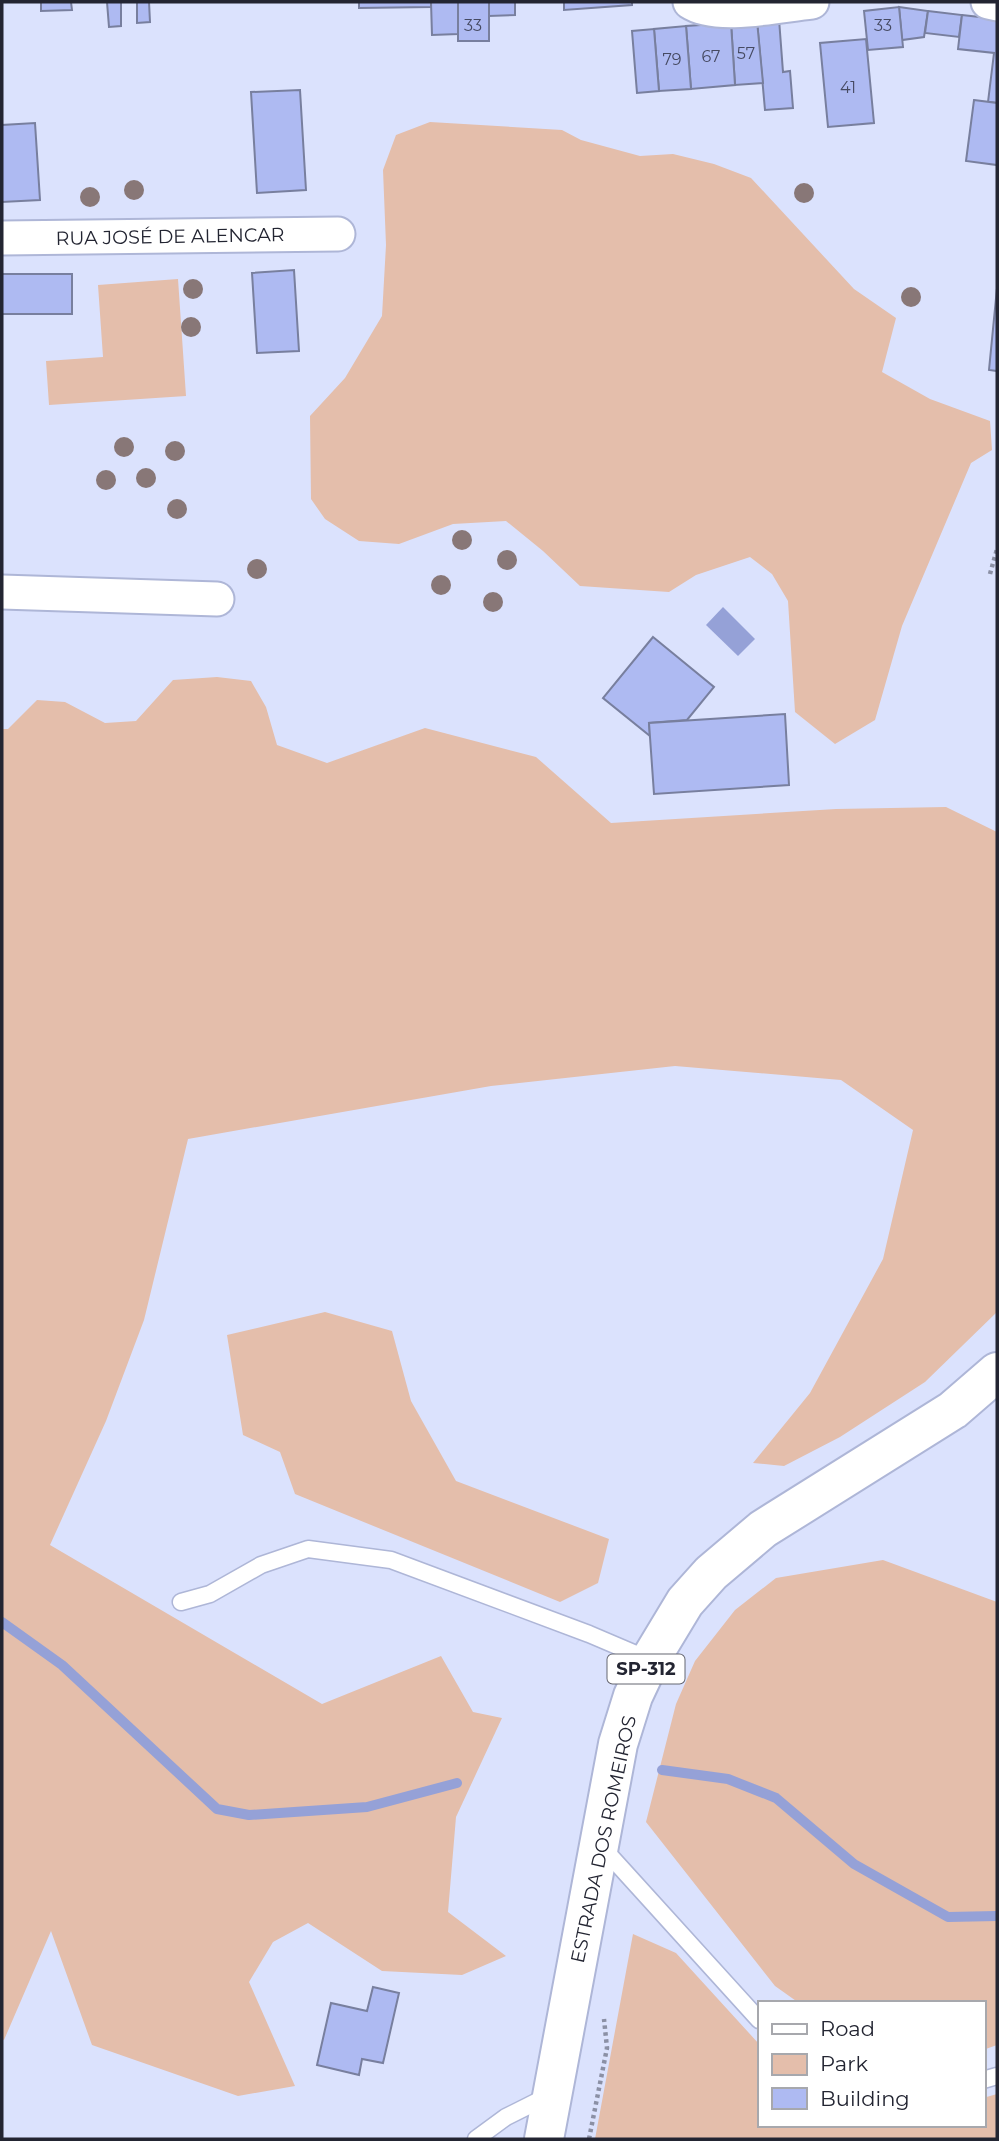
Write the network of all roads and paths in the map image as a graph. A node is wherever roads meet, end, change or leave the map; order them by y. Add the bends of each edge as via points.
1 (690, 2) edge
2 (811, 2) edge
3 (988, 2) edge
4 (997, 4) edge
5 (338, 234) dead end
6 (2, 238) edge
7 (997, 549) edge
8 (990, 574) dead end
9 (2, 592) edge
10 (218, 598) dead end
11 (997, 1372) edge
12 (181, 1602) dead end
13 (650, 1660) junction
14 (599, 1844) junction
15 (604, 2014) dead end
16 (758, 2019) edge
17 (552, 2093) junction
18 (476, 2139) edge
19 (544, 2139) edge
20 (589, 2139) edge

1 - 2 street via 731,10
3 - 4 street
5 - 6 street, RUA JOSÉ DE ALENCAR
7 - 8 path
9 - 10 street
11 - 13 main road, ESTRADA DOS ROMEIROS / SP-312 via 953,1410 764,1529 711,1573 685,1602
12 - 13 lane via 210,1594 261,1565 308,1549 391,1560
13 - 14 main road, ESTRADA DOS ROMEIROS / SP-312 via 618,1744
14 - 16 lane
14 - 17 main road, ESTRADA DOS ROMEIROS / SP-312
15 - 20 path via 607,2048
17 - 18 lane
17 - 19 main road, ESTRADA DOS ROMEIROS / SP-312

